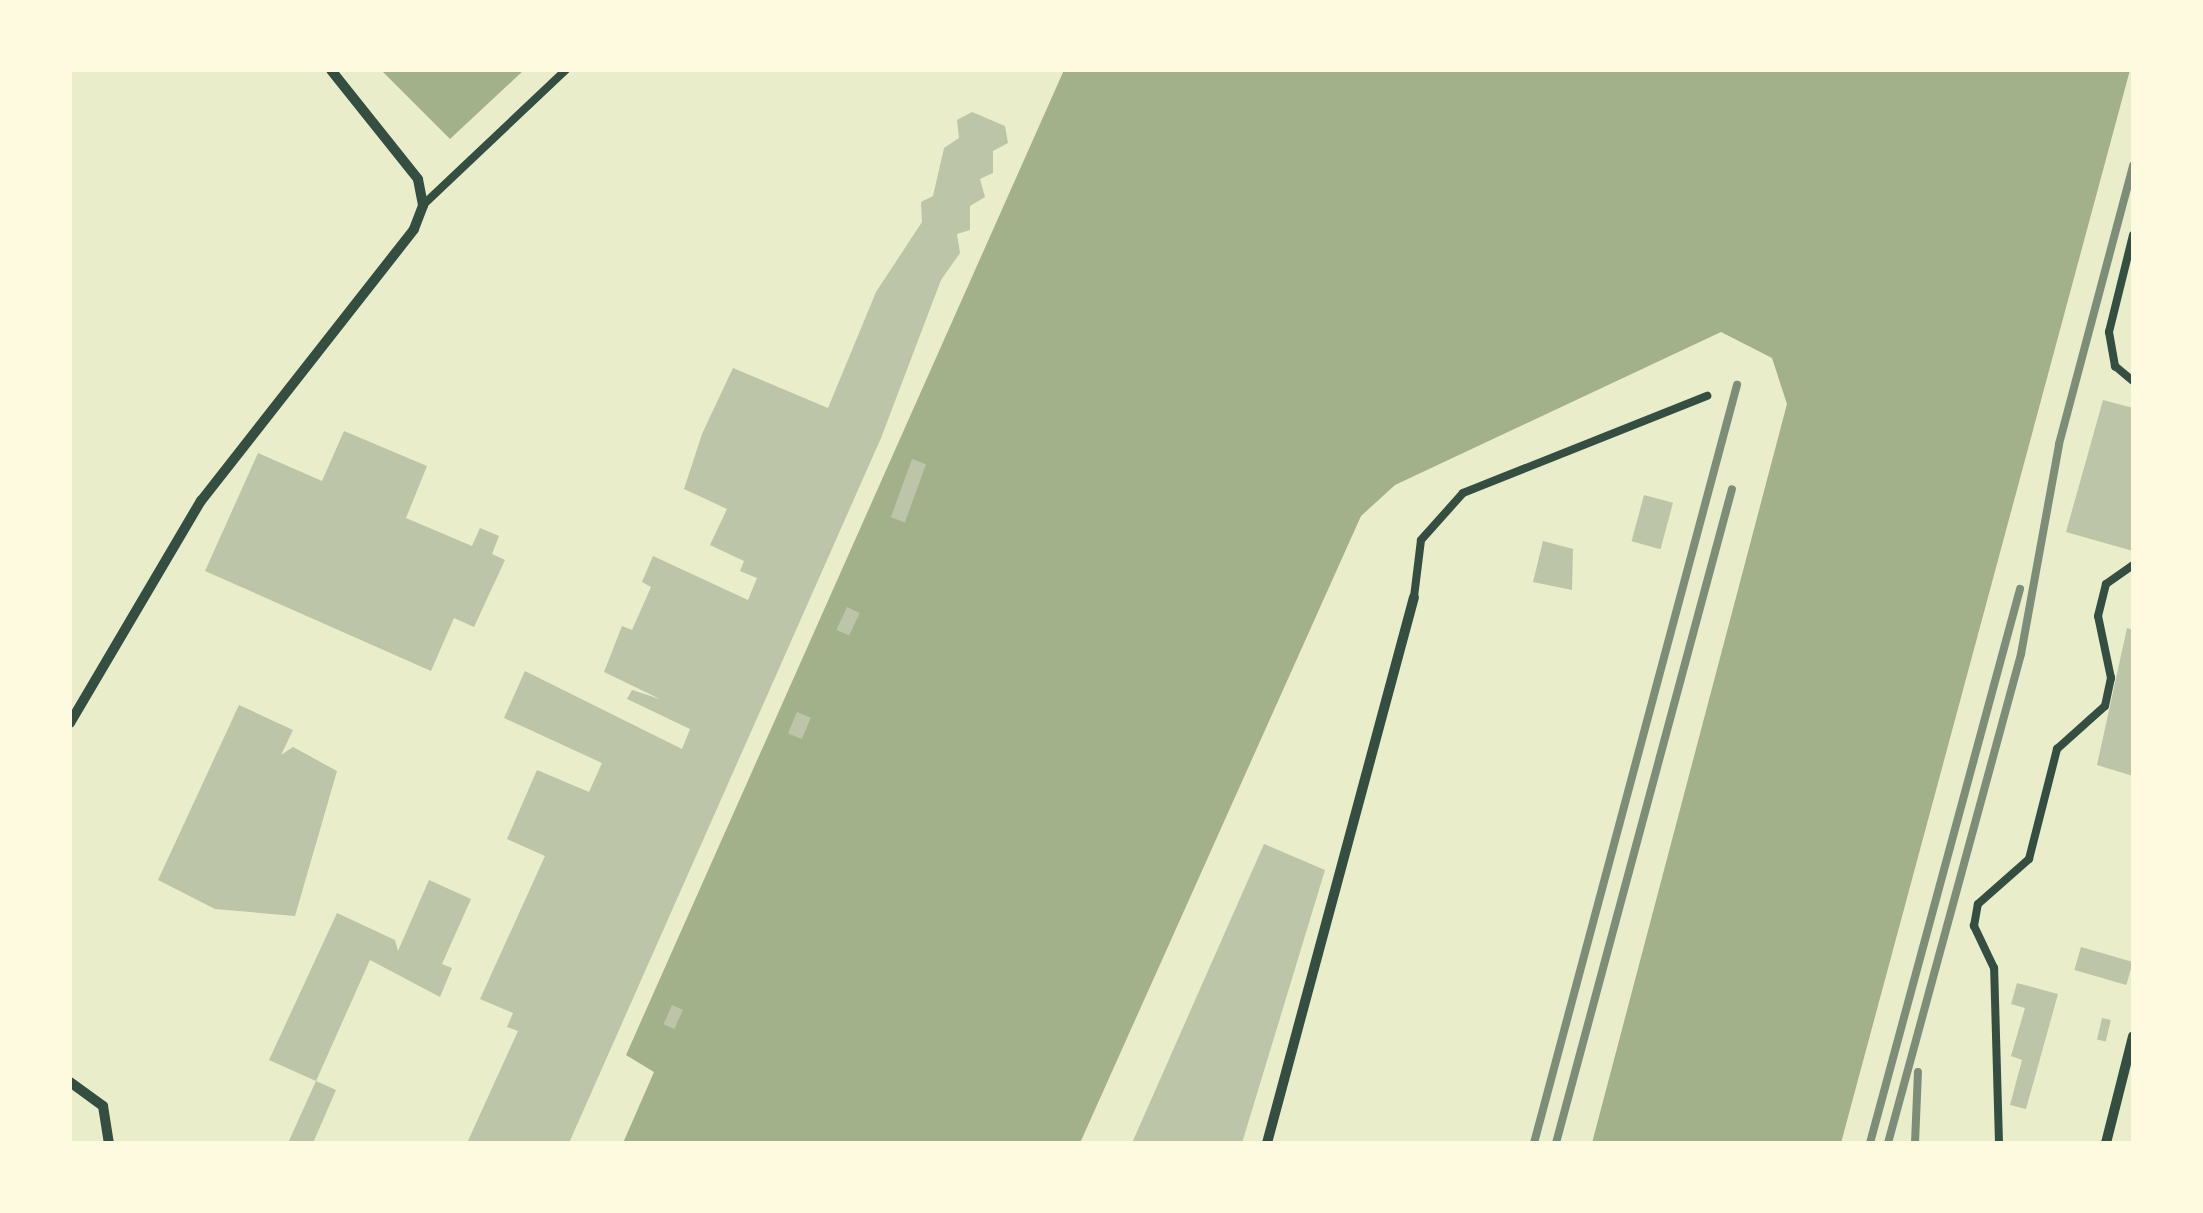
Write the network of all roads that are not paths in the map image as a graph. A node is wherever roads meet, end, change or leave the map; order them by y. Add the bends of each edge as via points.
1 (331, 70) edge
2 (566, 70) edge
3 (424, 205) junction
4 (2133, 235) edge
5 (2133, 381) edge
6 (1707, 396) dead end
7 (2133, 565) edge
8 (1414, 597) joint
9 (70, 723) edge
10 (2133, 1036) edge
11 (71, 1081) edge
12 (109, 1142) edge
13 (1267, 1143) edge
14 (1998, 1143) edge
15 (2106, 1143) edge

1 - 3 street via 390,134
2 - 3 lane
3 - 9 street via 414,229 202,501
4 - 5 lane via 2108,332 2115,366
6 - 8 lane via 1463,493 1421,540
7 - 14 lane via 2106,584 2098,616 2111,678 2105,706 2057,749 2028,859 1978,904 1974,926 1994,968
8 - 13 street
10 - 15 street
11 - 12 street via 103,1106

